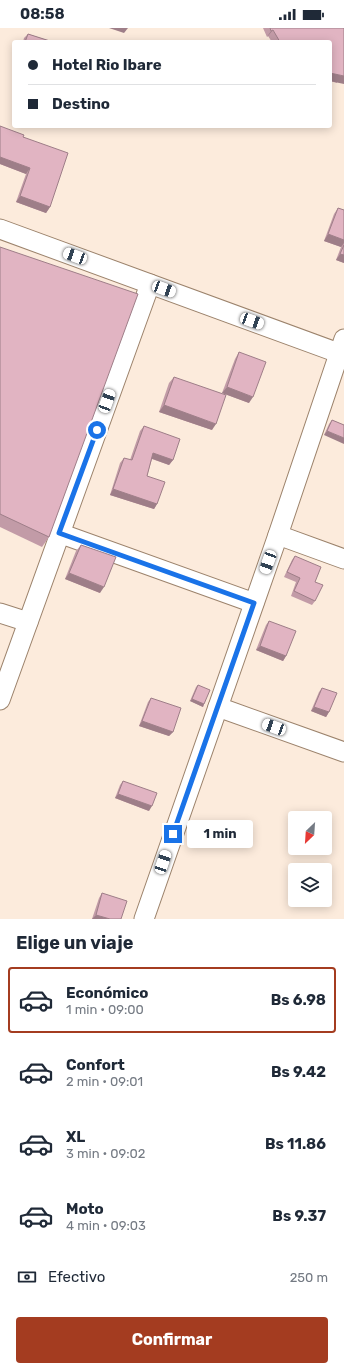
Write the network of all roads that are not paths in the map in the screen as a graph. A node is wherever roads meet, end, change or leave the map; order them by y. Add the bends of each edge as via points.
1 (0, 229) edge
2 (150, 284) junction
3 (342, 349) edge
4 (59, 533) junction
5 (278, 535) junction
6 (344, 559) edge
7 (254, 603) junction
8 (0, 614) edge
9 (28, 622) junction
10 (0, 700) edge
11 (218, 707) junction
12 (344, 752) edge
13 (144, 919) edge

1 - 2 street
2 - 3 street
2 - 4 street
3 - 5 street
4 - 7 street
4 - 9 street
5 - 6 street
5 - 7 street
7 - 11 street
8 - 9 street
9 - 10 street
11 - 12 street
11 - 13 street

